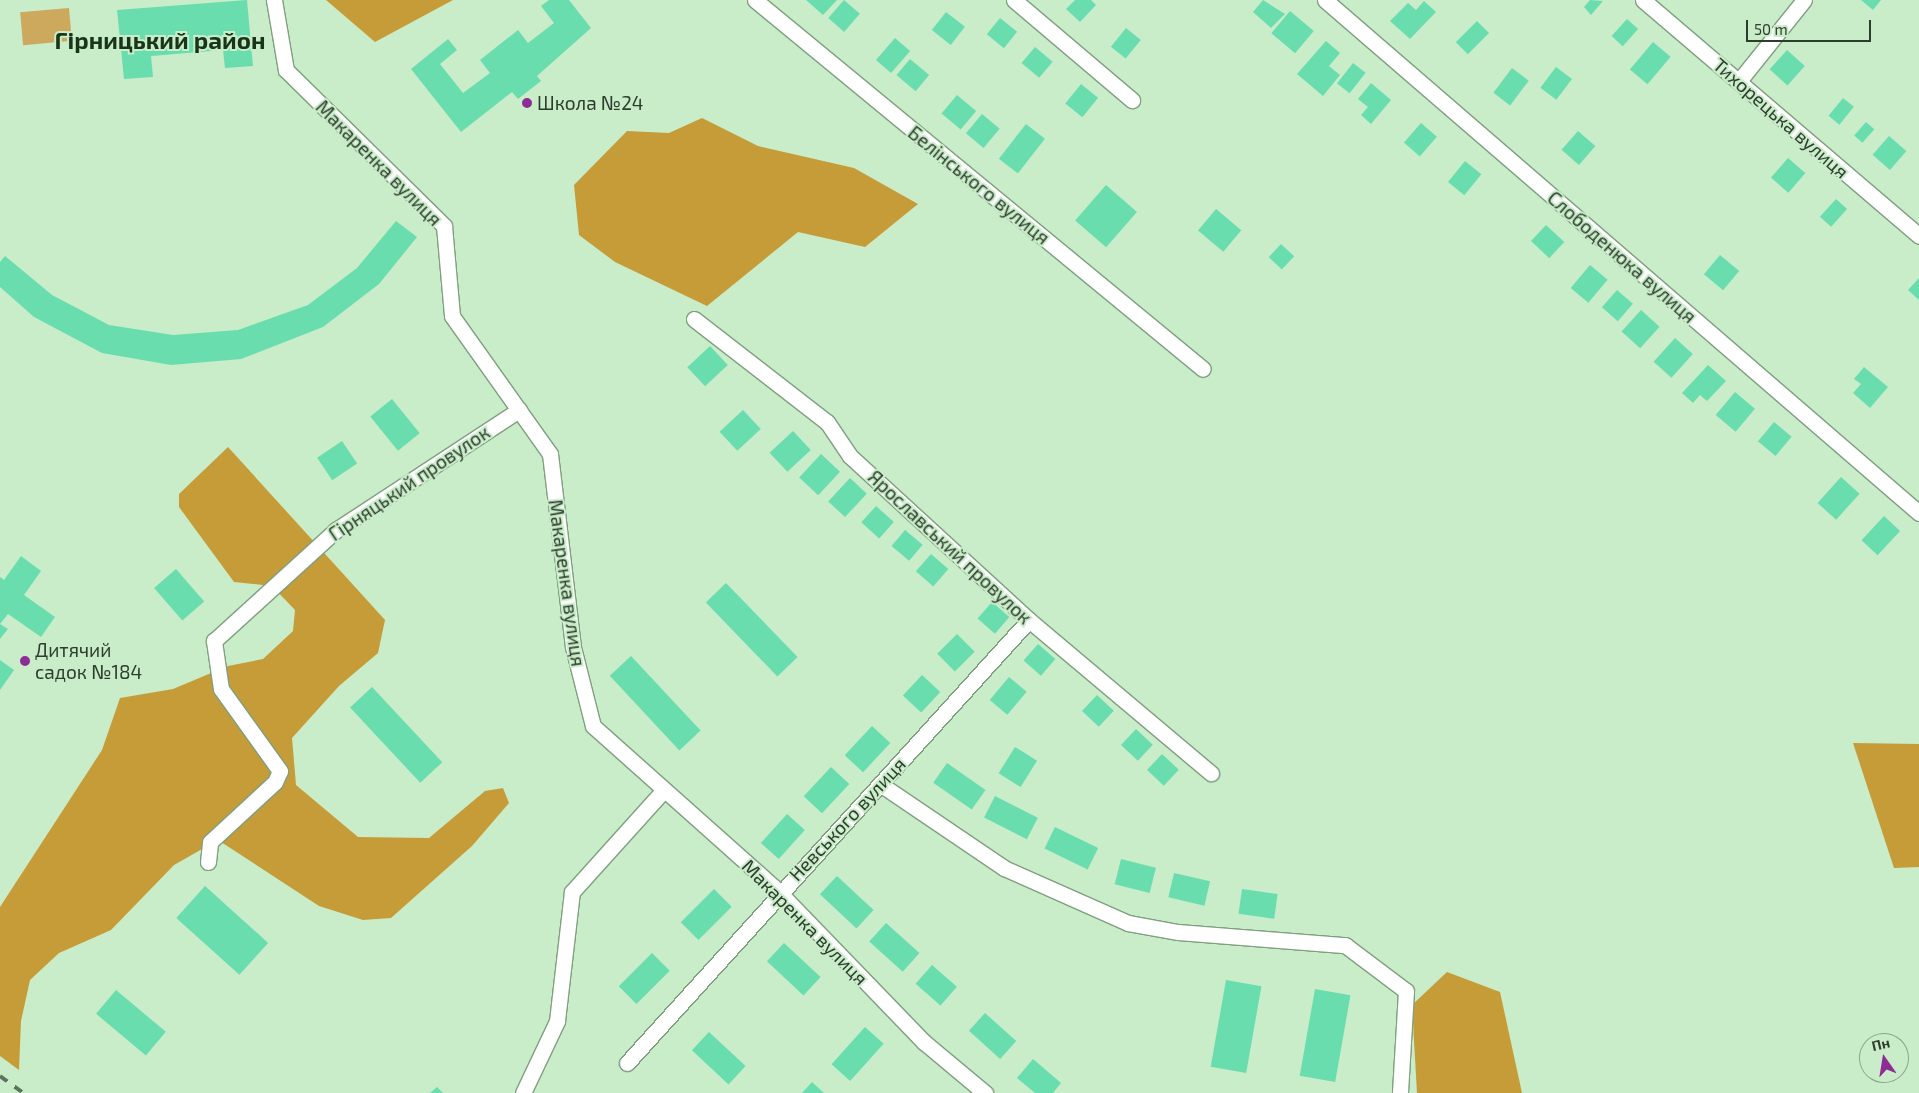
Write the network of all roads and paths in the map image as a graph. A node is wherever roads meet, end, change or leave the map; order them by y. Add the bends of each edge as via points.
1 (274, 0) edge
2 (755, 0) edge
3 (1014, 0) edge
4 (1325, 0) edge
5 (1643, 0) edge
6 (1804, 0) edge
7 (1739, 81) junction
8 (1132, 100) dead end
9 (1919, 236) edge
10 (694, 319) dead end
11 (1203, 369) dead end
12 (519, 410) junction
13 (1919, 513) edge
14 (1028, 620) junction
15 (1211, 773) dead end
16 (880, 784) junction
17 (664, 790) junction
18 (208, 862) dead end
19 (778, 892) junction
20 (626, 1063) dead end
21 (523, 1093) edge
22 (985, 1093) edge
23 (1400, 1093) edge

1 - 12 street, Макаренка вулиця via 286,70 444,226 452,316
2 - 11 street, Белінського вулиця
3 - 8 street
4 - 13 street, Слободенюка вулиця
5 - 7 street, Тихорецька вулиця
6 - 7 street
7 - 9 street, Тихорецька вулиця
10 - 14 street, Ярославський провулок via 827,422 850,456
12 - 17 street, Макаренка вулиця via 550,454 573,647 593,726
12 - 18 street, Гірняцький провулок via 336,530 214,641 221,689 280,771 275,782 210,842
14 - 15 street, Ярославський провулок
14 - 16 street, Невського вулиця
16 - 19 street, Невського вулиця
16 - 23 street via 1004,868 1128,923 1178,932 1345,945 1406,992
17 - 19 street, Макаренка вулиця
17 - 21 street via 572,892 557,1021
19 - 20 street, Невського вулиця
19 - 22 street, Макаренка вулиця via 924,1042

